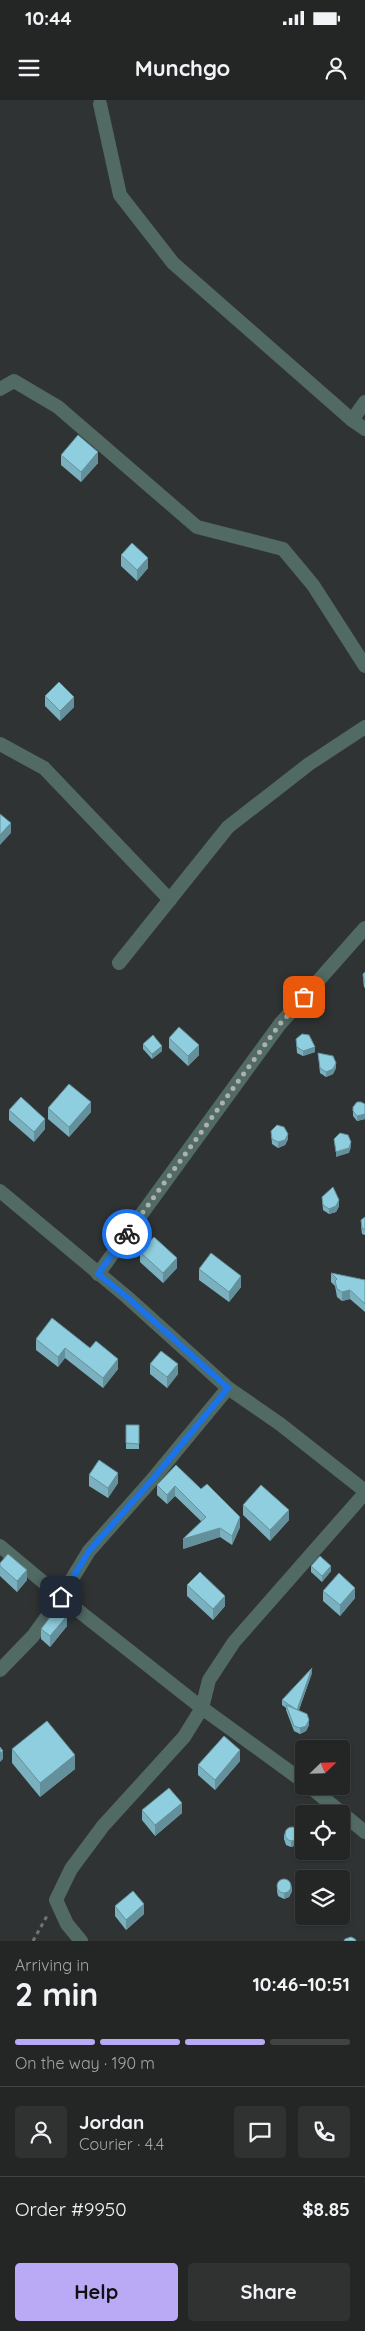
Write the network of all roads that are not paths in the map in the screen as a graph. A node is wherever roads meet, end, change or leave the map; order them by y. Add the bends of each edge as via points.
1 (100, 104) dead end
2 (0, 389) edge
3 (365, 402) edge
4 (352, 420) junction
5 (365, 429) edge
6 (365, 666) edge
7 (365, 727) edge
8 (0, 744) edge
9 (170, 900) junction
10 (365, 928) edge
11 (119, 964) dead end
12 (0, 1191) edge
13 (98, 1274) junction
14 (228, 1388) junction
15 (365, 1492) edge
16 (0, 1546) edge
17 (61, 1597) junction
18 (0, 1670) edge
19 (202, 1708) junction
20 (295, 1775) edge
21 (320, 1795) edge
22 (365, 1832) edge
23 (81, 1941) edge

1 - 4 street via 120,195 173,263
2 - 6 street via 14,381 58,407 197,527 283,549 313,584
3 - 4 street
4 - 5 street
7 - 9 street via 308,764 228,827
8 - 9 street via 44,768
9 - 11 street
10 - 13 street via 280,1024
12 - 13 street
13 - 14 street
14 - 15 street via 280,1424
14 - 17 street via 89,1551
15 - 19 street via 234,1642 209,1680
16 - 17 street
17 - 18 street via 33,1636
17 - 19 street
19 - 20 street
19 - 23 street via 184,1737 104,1826 71,1869 56,1900 67,1924
21 - 22 street

